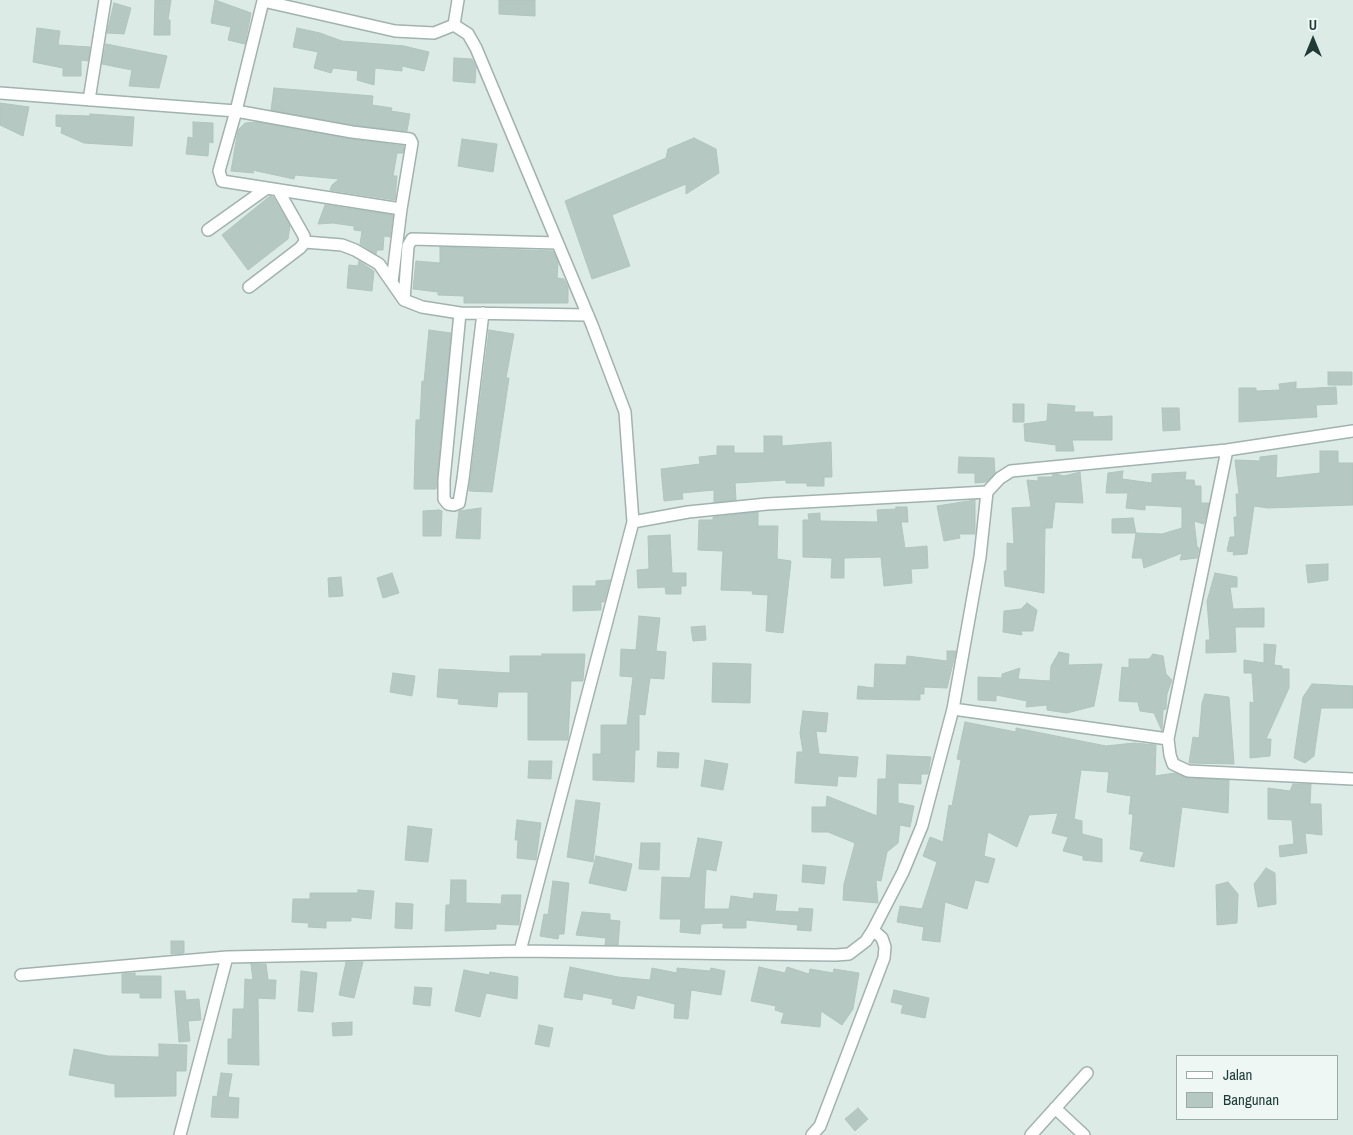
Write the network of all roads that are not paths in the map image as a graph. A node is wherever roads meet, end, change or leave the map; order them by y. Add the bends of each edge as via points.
1 (106, 0) edge
2 (458, 0) edge
3 (261, 1) edge
4 (454, 25) junction
5 (0, 93) edge
6 (89, 100) junction
7 (236, 111) junction
8 (273, 189) junction
9 (401, 209) junction
10 (208, 230) dead end
11 (305, 242) junction
12 (557, 243) junction
13 (392, 282) junction
14 (249, 287) dead end
15 (404, 300) junction
16 (460, 313) junction
17 (483, 313) junction
18 (588, 315) junction
19 (1353, 431) edge
20 (1227, 450) junction
21 (987, 492) junction
22 (633, 522) junction
23 (954, 709) junction
24 (1168, 739) junction
25 (1353, 779) edge
26 (873, 930) junction
27 (520, 951) junction
28 (227, 958) junction
29 (21, 974) dead end
30 (1087, 1073) dead end
31 (1055, 1108) junction
32 (180, 1135) edge
33 (812, 1135) edge
34 (1031, 1135) edge
35 (1084, 1135) edge

1 - 6 street
2 - 4 street
3 - 4 street via 395,30 434,33
3 - 7 street
4 - 12 street via 468,34 476,48
5 - 6 street
6 - 7 street
7 - 8 street via 219,171 220,179
7 - 9 street via 352,132 410,138 412,143
8 - 9 street
8 - 10 street
8 - 11 street
9 - 13 street
11 - 13 street via 342,245 355,250 379,264
11 - 14 street
12 - 15 street via 412,239 408,246
12 - 18 street
13 - 15 street
15 - 16 street via 436,311
16 - 17 street
16 - 17 street via 444,480 444,499 454,505 459,503 462,486
17 - 18 street
18 - 22 street via 626,412
19 - 20 street
20 - 21 street via 1011,471
20 - 24 street
21 - 22 street via 767,504 688,512
21 - 23 street via 980,557
22 - 27 street
23 - 24 street
23 - 26 street via 922,826
24 - 25 street via 1173,764 1188,771
26 - 27 street via 858,948 849,954 836,955
26 - 33 street via 886,947 884,958 820,1126
27 - 28 street
28 - 29 street
28 - 32 street
30 - 31 street
31 - 34 street
31 - 35 street

